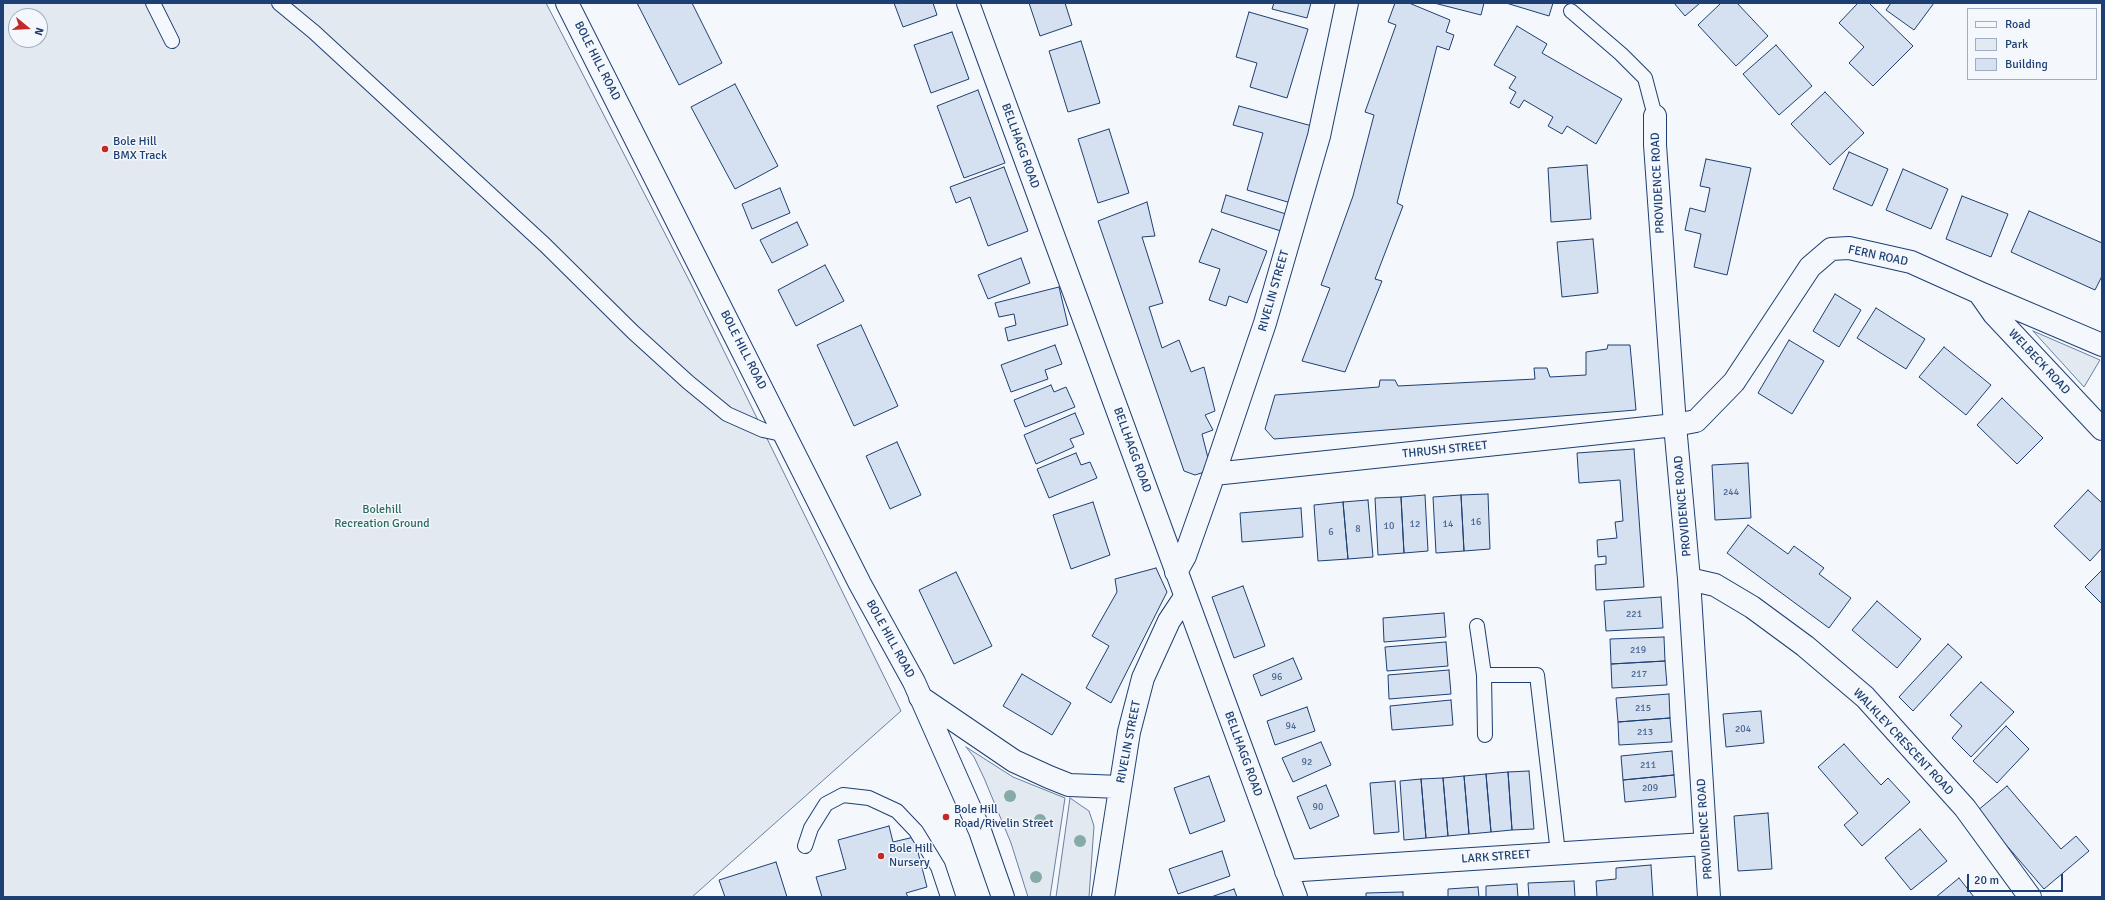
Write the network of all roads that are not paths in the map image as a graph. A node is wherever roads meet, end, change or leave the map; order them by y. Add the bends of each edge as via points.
1 (152, 3) edge
2 (279, 3) edge
3 (567, 3) edge
4 (968, 3) edge
5 (1347, 3) edge
6 (1571, 12) dead end
7 (172, 41) dead end
8 (1655, 116) joint
9 (1980, 293) junction
10 (2102, 345) edge
11 (1675, 425) junction
12 (2102, 429) edge
13 (786, 435) junction
14 (1214, 474) junction
15 (1176, 572) junction
16 (1689, 580) junction
17 (1185, 597) junction
18 (1477, 626) dead end
19 (1484, 674) junction
20 (920, 697) junction
21 (1485, 736) dead end
22 (1120, 787) junction
23 (1705, 844) junction
24 (804, 846) dead end
25 (1558, 853) junction
26 (1286, 871) junction
27 (948, 897) edge
28 (1003, 897) edge
29 (1103, 897) edge
30 (1296, 897) edge
31 (1710, 897) edge
32 (2030, 897) edge

1 - 7 lane
2 - 13 lane via 314,32 545,245 688,382 727,414 763,430
3 - 13 street, BOLE HILL ROAD
4 - 15 street, BELLHAGG ROAD
5 - 14 street, RIVELIN STREET via 1315,151 1265,323
6 - 8 lane via 1645,78
8 - 11 street, PROVIDENCE ROAD
9 - 10 street, FERN ROAD
9 - 11 street, FERN ROAD via 1911,262 1849,248 1831,249 1810,267 1734,382 1696,421
9 - 12 street, WELBECK ROAD via 1994,314
11 - 14 street, THRUSH STREET
11 - 16 street, PROVIDENCE ROAD
13 - 20 street, BOLE HILL ROAD
14 - 15 street, RIVELIN STREET via 1185,556
15 - 17 street, BELLHAGG ROAD
16 - 23 street, PROVIDENCE ROAD
16 - 32 street, WALKLEY CRESCENT ROAD via 1715,585 1752,607 1806,646 1865,697 1965,808
17 - 22 street, RIVELIN STREET via 1169,621 1143,678 1129,732
17 - 26 street, BELLHAGG ROAD
18 - 19 lane
19 - 21 lane
19 - 25 lane via 1537,675
20 - 22 street, BOLE HILL ROAD via 1014,761 1042,774 1069,785
20 - 28 street, BOLE HILL ROAD via 980,831
22 - 29 street, RIVELIN STREET
23 - 25 street, LARK STREET
23 - 31 street, PROVIDENCE ROAD
24 - 27 lane via 811,828 826,804 843,795 869,798 897,811 916,831 938,867
25 - 26 street, LARK STREET
26 - 30 street, BELLHAGG ROAD

